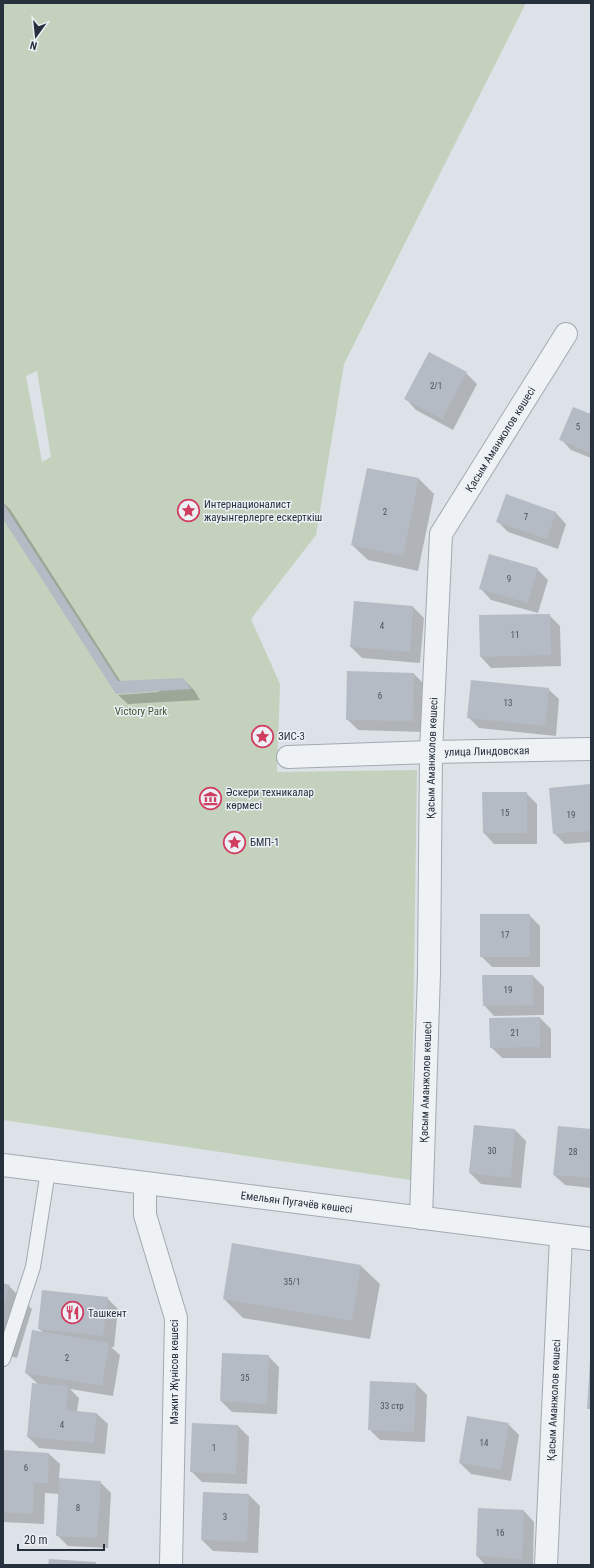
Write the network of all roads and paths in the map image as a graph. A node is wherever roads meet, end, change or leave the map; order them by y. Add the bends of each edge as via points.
1 (566, 334) dead end
2 (591, 749) edge
3 (431, 752) junction
4 (288, 757) dead end
5 (3, 1165) edge
6 (48, 1171) junction
7 (145, 1183) junction
8 (421, 1218) junction
9 (561, 1236) junction
10 (591, 1239) edge
11 (3, 1359) edge
12 (171, 1565) edge
13 (546, 1565) edge

1 - 3 street, Қасым Аманжолов көшесі via 441,534
2 - 3 street, улица Линдовская
3 - 4 street, улица Линдовская
3 - 8 street, Қасым Аманжолов көшесі via 429,973
5 - 6 street, Емельян Пугачёв көшесі
6 - 7 street, Емельян Пугачёв көшесі
6 - 11 lane via 33,1267
7 - 8 street, Емельян Пугачёв көшесі
7 - 12 street, Мәжит Жүнісов көшесі via 145,1215 176,1318
8 - 9 street, Емельян Пугачёв көшесі
9 - 10 street, Емельян Пугачёв көшесі
9 - 13 street, Қасым Аманжолов көшесі

